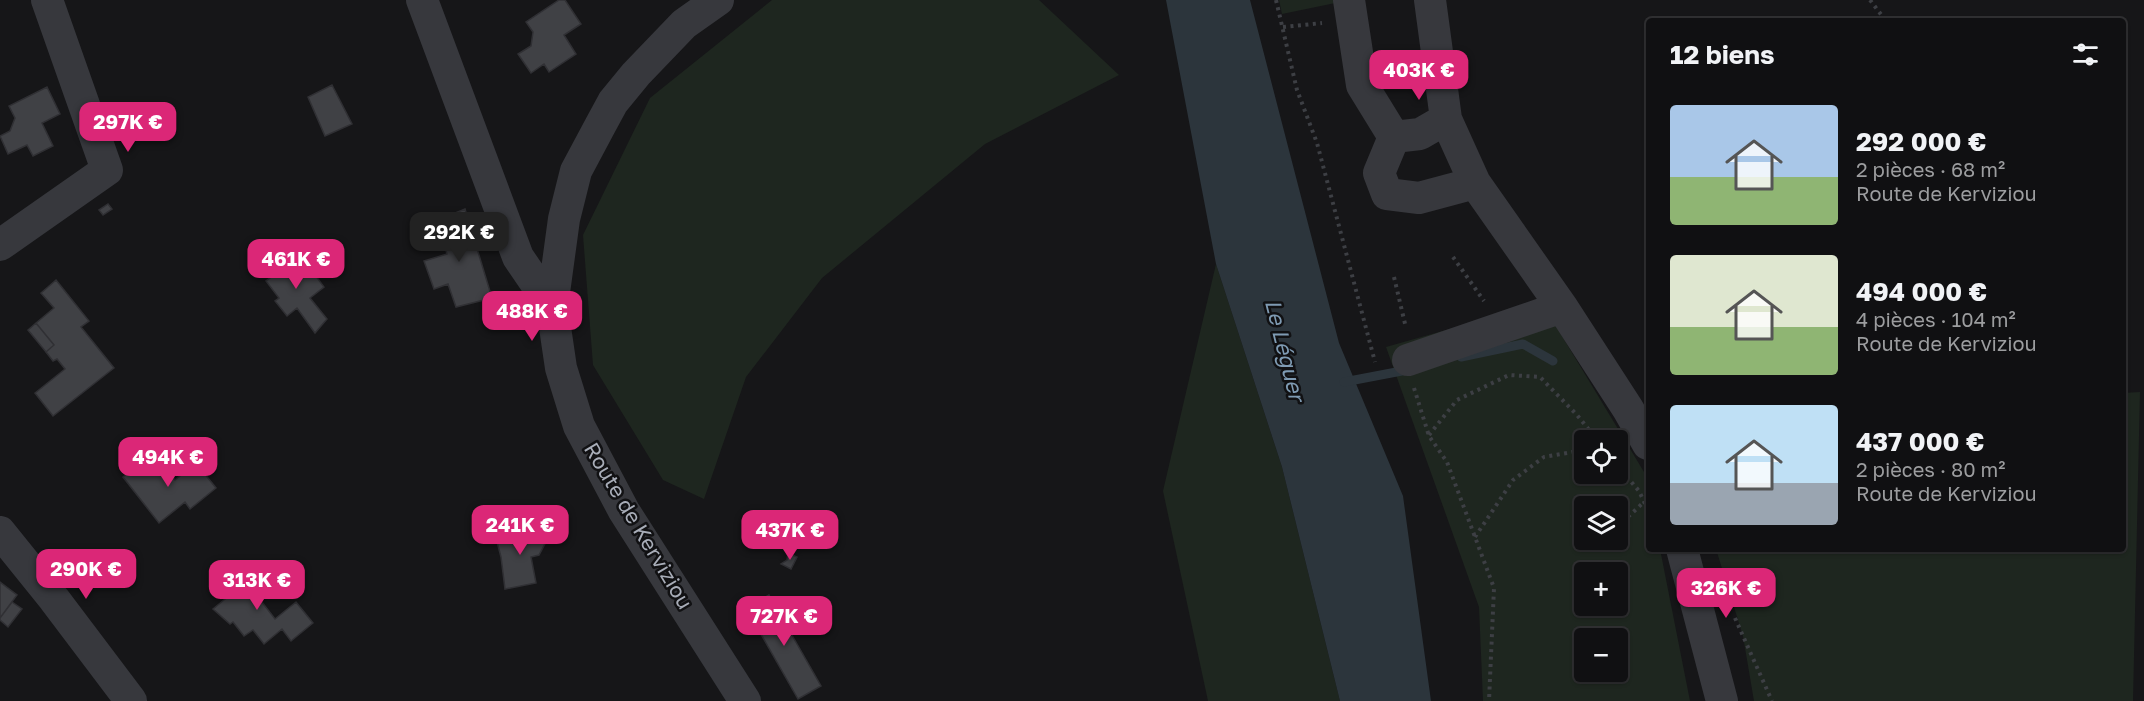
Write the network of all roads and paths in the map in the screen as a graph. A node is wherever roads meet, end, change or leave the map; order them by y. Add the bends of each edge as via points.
1 (47, 0) edge
2 (422, 0) edge
3 (718, 0) edge
4 (1276, 0) edge
5 (1430, 0) edge
6 (1870, 0) edge
7 (1351, 10) edge
8 (1884, 18) edge
9 (1282, 27) junction
10 (1446, 119) junction
11 (1394, 137) junction
12 (1475, 183) junction
13 (0, 245) edge
14 (1453, 257) dead end
15 (1394, 277) dead end
16 (552, 307) junction
17 (1562, 307) junction
18 (1502, 328) junction
19 (1410, 371) junction
20 (1589, 430) edge
21 (1429, 436) junction
22 (1646, 440) edge
23 (1574, 452) edge
24 (1628, 478) edge
25 (1644, 502) junction
26 (1646, 506) edge
27 (1628, 517) edge
28 (0, 532) edge
29 (1475, 538) junction
30 (1683, 552) edge
31 (1733, 614) dead end
32 (131, 701) edge
33 (745, 701) edge
34 (1488, 701) edge
35 (1722, 701) edge
36 (1772, 701) edge

1 - 13 street via 107,170
2 - 16 street via 518,257
3 - 16 street, Route de Kerviziou via 684,24 636,74 613,102 595,135 576,171 564,219
4 - 9 path
5 - 10 street
6 - 8 path
7 - 9 path
7 - 11 street via 1362,85
9 - 19 path via 1377,369
10 - 11 street via 1420,134
10 - 12 street
11 - 12 street via 1379,173 1387,194 1419,198
12 - 17 street
14 - 18 path
15 - 19 path via 1407,335
16 - 33 street, Route de Kerviziou via 561,368 579,426 624,512
17 - 18 street
17 - 22 street
18 - 19 street
19 - 21 path
20 - 21 path via 1540,377 1509,375 1457,400
21 - 29 path via 1447,462
23 - 29 path via 1544,457 1513,480
24 - 25 path
25 - 26 path
25 - 27 path
28 - 32 street
29 - 34 path via 1494,588
30 - 35 street
31 - 36 path

